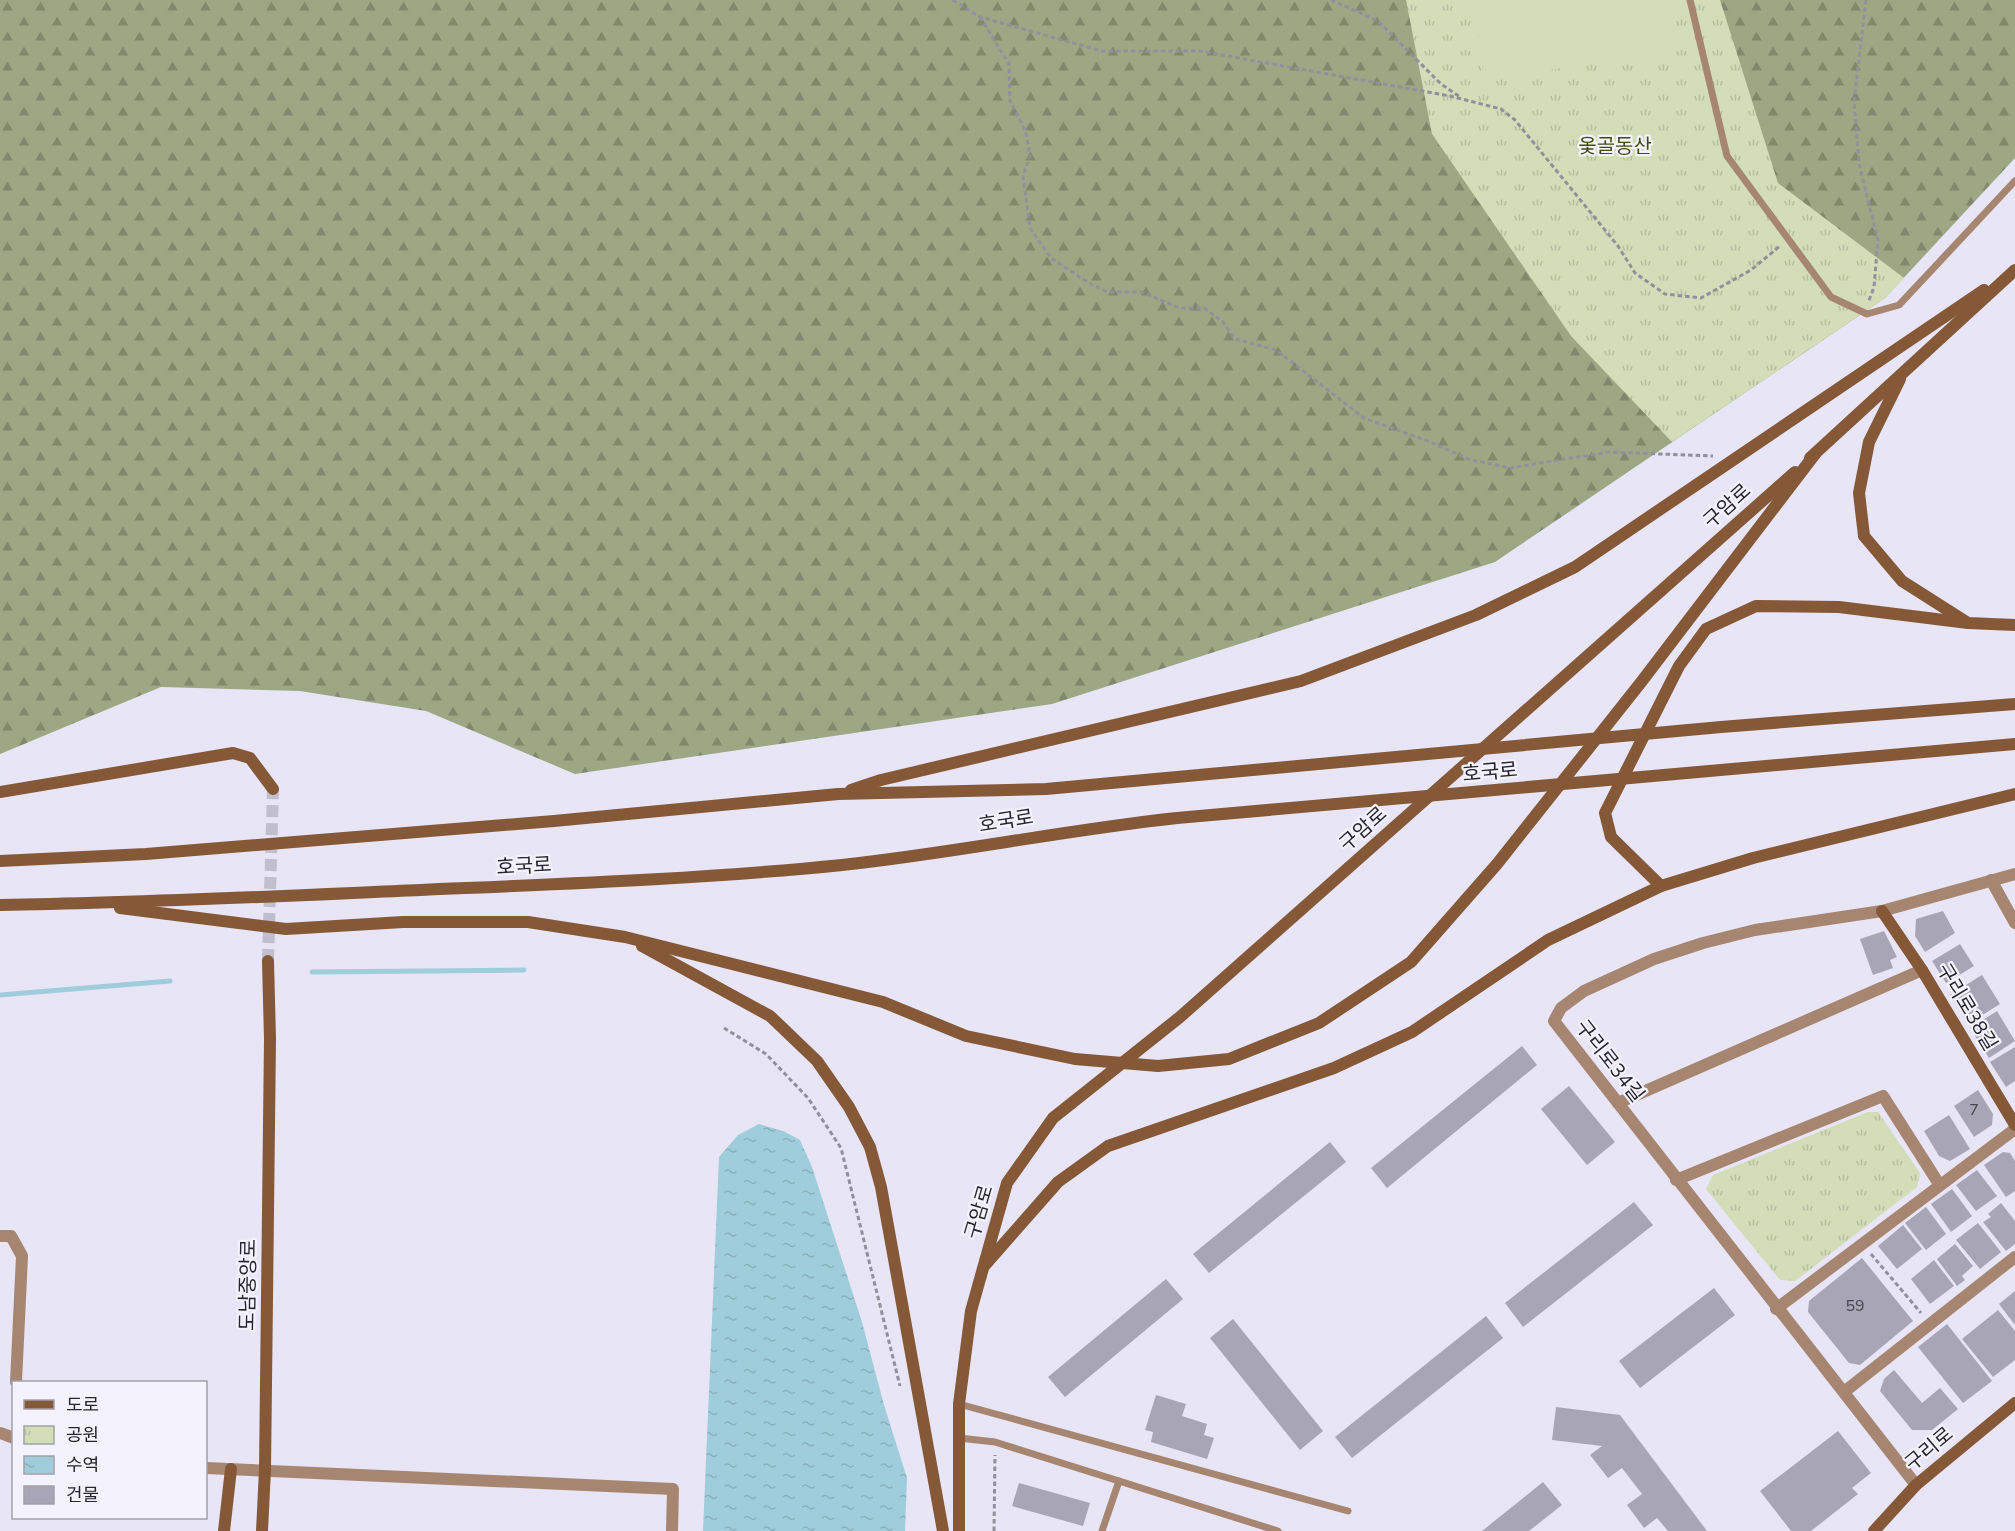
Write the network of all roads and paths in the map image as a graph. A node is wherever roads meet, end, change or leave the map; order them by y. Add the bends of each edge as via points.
1 (953, 0) edge
2 (1331, 0) edge
3 (1690, 0) edge
4 (1866, 0) edge
5 (980, 17) junction
6 (1464, 100) junction
7 (2015, 181) edge
8 (1789, 240) junction
9 (2015, 270) edge
10 (1864, 312) junction
11 (1904, 372) junction
12 (1815, 454) junction
13 (1742, 455) junction
14 (1968, 622) junction
15 (2015, 625) edge
16 (2015, 704) edge
17 (2015, 744) edge
18 (273, 789) tunnel mouth
19 (0, 792) edge
20 (838, 794) junction
21 (2015, 794) edge
22 (0, 861) edge
23 (2015, 874) edge
24 (1991, 880) junction
25 (1661, 886) junction
26 (87, 904) junction
27 (0, 905) edge
28 (1882, 911) junction
29 (2015, 923) edge
30 (625, 937) junction
31 (268, 961) tunnel mouth
32 (1922, 970) junction
33 (724, 1028) dead end
34 (1618, 1103) junction
35 (2015, 1127) edge
36 (1676, 1180) junction
37 (1939, 1184) junction
38 (0, 1236) edge
39 (1862, 1243) junction
40 (2015, 1257) edge
41 (983, 1269) junction
42 (1776, 1309) junction
43 (1930, 1323) junction
44 (16, 1381) edge
45 (900, 1386) dead end
46 (1844, 1392) junction
47 (2015, 1403) edge
48 (959, 1404) junction
49 (959, 1438) junction
50 (994, 1442) junction
51 (207, 1468) edge
52 (231, 1469) junction
53 (266, 1470) junction
54 (1119, 1481) junction
55 (1916, 1485) junction
56 (1348, 1511) dead end
57 (224, 1531) edge
58 (262, 1531) edge
59 (672, 1531) edge
60 (943, 1531) edge
61 (959, 1531) edge
62 (994, 1531) edge
63 (1102, 1531) edge
64 (1278, 1531) edge
65 (1874, 1531) edge

1 - 5 path
2 - 6 path via 1378,21 1441,84
3 - 8 lane via 1726,156
4 - 10 path via 1854,101 1859,164 1878,240 1874,287
5 - 6 path via 1102,51 1200,51
5 - 13 path via 1009,64 1010,101 1026,132 1030,156 1023,176 1030,228 1051,258 1089,284 1107,292 1142,292 1179,309 1204,309 1223,322 1235,339 1276,350 1364,418 1468,459 1510,468 1609,452 1689,457
6 - 8 path via 1501,109 1515,120 1635,273 1665,294 1701,298 1751,270
7 - 10 lane via 1899,305
8 - 10 lane via 1831,297
9 - 11 main road, 구암로
9 - 13 main road
11 - 12 main road, 구암로
11 - 14 main road via 1869,442 1859,493 1864,536 1902,581
12 - 30 main road via 1497,864 1411,962 1319,1023 1229,1059 1158,1066 1075,1059 966,1036 882,1002
12 - 41 main road, 구암로 via 1180,1017 1053,1118 1007,1183
13 - 20 main road via 1575,567 1476,615 1301,681 881,780
14 - 15 main road
14 - 25 main road via 1839,607 1756,606 1706,628 1679,666 1605,813 1611,837
16 - 20 main road, 호국로 via 1046,789
17 - 26 main road, 호국로 via 1096,827 783,870
18 - 19 main road via 250,758 232,753
20 - 22 main road, 호국로 via 147,854
21 - 25 main road via 1753,858
23 - 24 street, 구리로34길
24 - 28 street, 구리로34길
24 - 29 street
25 - 41 main road via 1548,940 1412,1032 1334,1068 1108,1146 1058,1182
26 - 27 main road, 호국로
26 - 30 main road via 286,929 403,922 528,922
28 - 32 main road, 구리로38길
28 - 34 street, 구리로34길 via 1755,930 1703,943 1654,959 1584,991 1561,1008 1554,1022
30 - 60 main road via 770,1016 817,1061 849,1107 870,1147 881,1187
31 - 53 main road, 도남중앙로
32 - 34 street
32 - 35 main road, 구리로38길
33 - 45 path via 766,1053 808,1098 841,1148
34 - 36 street, 구리로34길
35 - 37 street
36 - 37 street via 1883,1096
36 - 42 street, 구리로34길
37 - 39 street
38 - 44 street via 11,1236 22,1256
39 - 42 street
39 - 43 path
40 - 43 street
41 - 48 main road, 구암로 via 971,1311
42 - 46 street, 구리로34길
43 - 46 street
46 - 55 street, 구리로34길
47 - 55 main road, 구리로
48 - 49 main road, 구암로
48 - 56 lane
49 - 50 lane
49 - 61 main road, 구암로
50 - 54 lane
50 - 62 path
51 - 52 street
52 - 53 street
52 - 57 main road
53 - 58 main road, 도남중앙로
53 - 59 street via 673,1489
54 - 63 lane
54 - 64 lane
55 - 65 main road, 구리로

